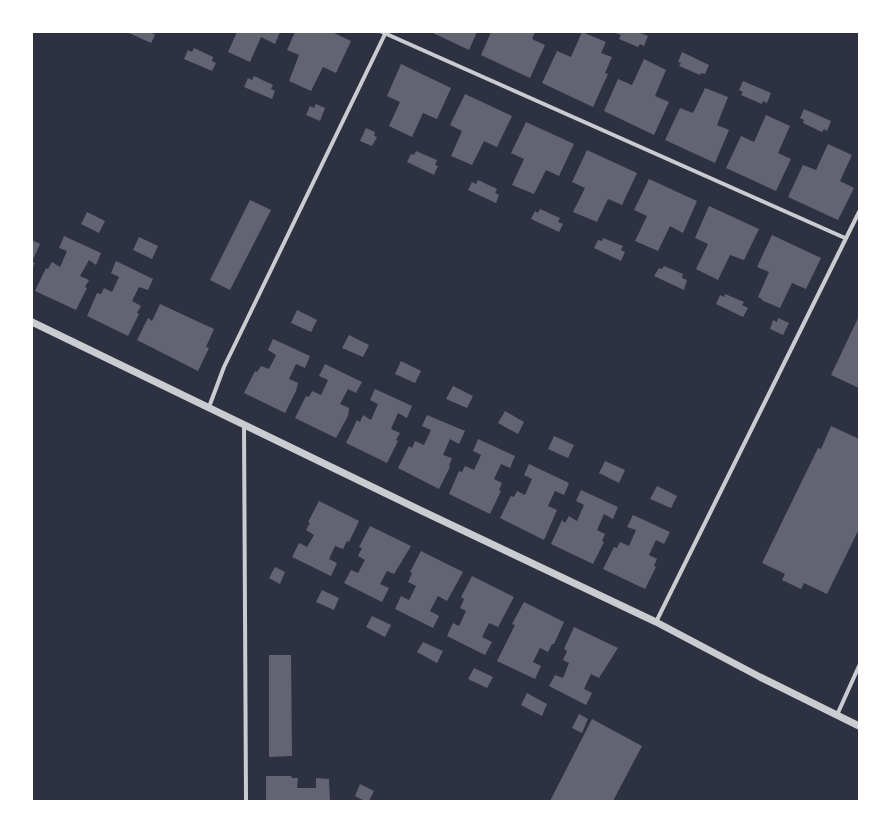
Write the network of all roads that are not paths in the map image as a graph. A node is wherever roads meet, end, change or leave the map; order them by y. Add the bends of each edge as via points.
1 (384, 33) edge
2 (859, 212) edge
3 (846, 238) junction
4 (32, 322) edge
5 (209, 407) junction
6 (244, 424) junction
7 (656, 622) junction
8 (859, 666) edge
9 (837, 715) junction
10 (859, 726) edge
11 (246, 801) edge

1 - 3 street
1 - 5 street via 224,367
2 - 3 street
3 - 7 street
4 - 5 street
5 - 6 street
6 - 7 street
6 - 11 street
7 - 9 street
8 - 9 street
9 - 10 street

